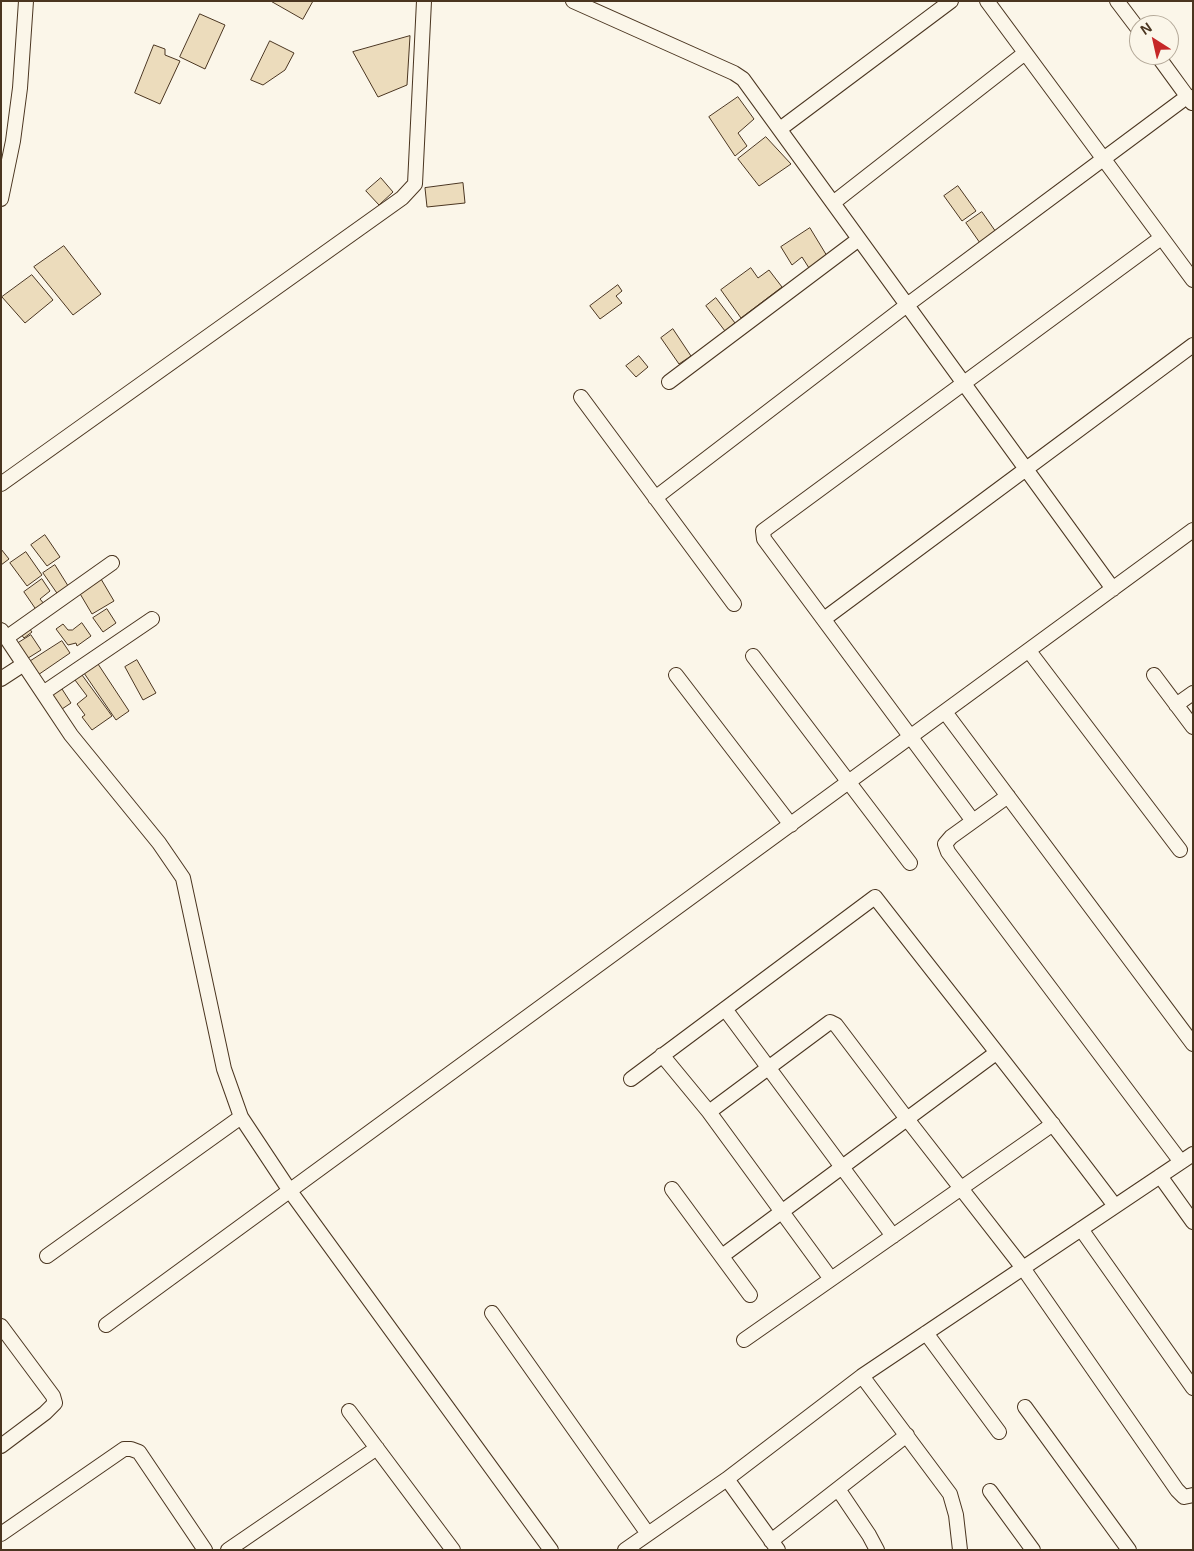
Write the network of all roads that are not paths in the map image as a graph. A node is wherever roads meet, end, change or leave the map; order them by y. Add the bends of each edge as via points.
1 (26, 1) edge
2 (424, 1) edge
3 (573, 1) edge
4 (951, 1) edge
5 (987, 1) edge
6 (1118, 1) edge
7 (1129, 16) edge
8 (1025, 53) junction
9 (1164, 65) edge
10 (1190, 100) edge
11 (780, 129) junction
12 (1103, 159) junction
13 (1, 199) edge
14 (833, 202) junction
15 (1161, 238) junction
16 (859, 239) junction
17 (1193, 280) edge
18 (906, 305) junction
19 (1193, 345) edge
20 (669, 382) dead end
21 (963, 383) junction
22 (581, 397) dead end
23 (1025, 470) junction
24 (1, 484) edge
25 (655, 498) junction
26 (1193, 530) edge
27 (112, 562) dead end
28 (1113, 589) junction
29 (734, 604) dead end
30 (152, 619) dead end
31 (824, 619) junction
32 (4, 634) edge
33 (1029, 651) junction
34 (753, 656) dead end
35 (24, 664) junction
36 (1154, 675) dead end
37 (676, 676) dead end
38 (1, 680) edge
39 (44, 693) junction
40 (1193, 693) edge
41 (1176, 705) junction
42 (945, 712) junction
43 (1193, 727) edge
44 (911, 737) junction
45 (849, 782) junction
46 (1008, 796) junction
47 (973, 821) junction
48 (791, 825) junction
49 (1180, 850) dead end
50 (910, 862) dead end
51 (724, 1009) junction
52 (1193, 1044) edge
53 (996, 1053) junction
54 (662, 1056) junction
55 (769, 1068) junction
56 (631, 1079) dead end
57 (709, 1112) junction
58 (241, 1116) junction
59 (907, 1119) junction
60 (1053, 1124) junction
61 (1187, 1158) edge
62 (842, 1167) junction
63 (1160, 1176) junction
64 (961, 1188) junction
65 (672, 1189) dead end
66 (290, 1191) junction
67 (1115, 1206) junction
68 (782, 1211) junction
69 (1193, 1222) edge
70 (1081, 1229) junction
71 (893, 1236) junction
72 (47, 1256) dead end
73 (722, 1256) junction
74 (1023, 1268) junction
75 (831, 1279) junction
76 (750, 1295) dead end
77 (492, 1313) dead end
78 (106, 1325) dead end
79 (1, 1326) edge
80 (926, 1333) junction
81 (744, 1340) dead end
82 (862, 1376) junction
83 (1193, 1388) edge
84 (1025, 1407) dead end
85 (349, 1410) dead end
86 (999, 1432) dead end
87 (907, 1435) junction
88 (1, 1446) edge
89 (377, 1448) junction
90 (727, 1479) junction
91 (838, 1489) junction
92 (990, 1491) dead end
93 (1193, 1495) edge
94 (1, 1534) edge
95 (648, 1534) junction
96 (774, 1546) edge
97 (205, 1550) edge
98 (228, 1550) edge
99 (453, 1550) edge
100 (550, 1550) edge
101 (625, 1550) edge
102 (877, 1550) edge
103 (960, 1550) edge
104 (1033, 1550) edge
105 (1129, 1550) edge

1 - 13 street via 20,88
2 - 24 street via 415,184 402,198
3 - 11 street via 744,79
4 - 11 street
5 - 8 street
6 - 7 street
8 - 12 street
8 - 14 street
9 - 10 street
10 - 12 street
11 - 14 street
12 - 15 street
12 - 18 street
14 - 16 street
15 - 17 street
15 - 21 street
16 - 18 street
16 - 20 street
18 - 21 street
18 - 25 street
19 - 23 street
21 - 23 street
21 - 31 street via 763,531 764,539
22 - 25 street
23 - 28 street
23 - 31 street
25 - 29 street
26 - 28 street
27 - 32 street
28 - 33 street
30 - 39 street
31 - 44 street
32 - 35 street
33 - 42 street
33 - 49 street
34 - 45 street
35 - 38 street
35 - 39 street
36 - 41 street
37 - 48 street
39 - 58 street via 71,735 159,843 183,878 224,1069
40 - 41 street
41 - 43 street
42 - 44 street
42 - 46 street
44 - 45 street
44 - 47 street
45 - 48 street
45 - 50 street
46 - 47 street
46 - 52 street
47 - 61 street via 945,844 948,852
48 - 66 street
51 - 53 street via 875,897
51 - 54 street
51 - 55 street
53 - 59 street
53 - 60 street
54 - 56 street
54 - 57 street
55 - 57 street
55 - 59 street via 830,1022 836,1025
55 - 62 street
57 - 68 street
58 - 66 street
58 - 72 street
59 - 62 street
59 - 64 street
60 - 64 street
60 - 67 street
61 - 63 street
62 - 68 street
62 - 71 street
63 - 67 street
63 - 69 street
64 - 71 street
64 - 74 street
65 - 73 street
66 - 78 street
66 - 100 street
67 - 70 street
68 - 73 street
68 - 75 street
70 - 74 street
70 - 83 street
71 - 75 street
73 - 76 street
74 - 80 street
74 - 93 street via 1177,1490 1184,1497
75 - 81 street
77 - 95 street
79 - 88 street via 55,1403
80 - 82 street
80 - 86 street
82 - 87 street
82 - 90 street
84 - 105 street
85 - 89 street
87 - 91 street
87 - 103 street via 950,1494
89 - 98 street
89 - 99 street
90 - 95 street
90 - 96 street
91 - 96 street
91 - 102 street
92 - 104 street
94 - 97 street via 124,1449 131,1449 139,1452
95 - 101 street

